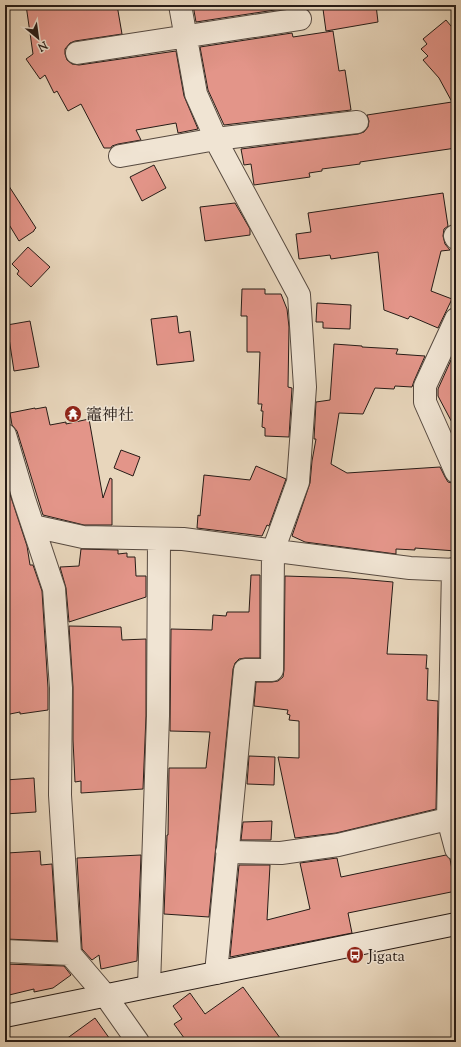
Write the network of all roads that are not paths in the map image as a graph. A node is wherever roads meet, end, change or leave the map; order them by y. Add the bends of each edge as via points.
1 (180, 5) edge
2 (300, 19) dead end
3 (185, 37) junction
4 (77, 53) dead end
5 (357, 122) dead end
6 (216, 139) junction
7 (120, 156) dead end
8 (456, 320) edge
9 (5, 435) edge
10 (456, 472) edge
11 (33, 526) junction
12 (159, 539) junction
13 (273, 551) junction
14 (455, 570) edge
15 (452, 818) edge
16 (456, 849) edge
17 (227, 852) junction
18 (456, 924) edge
19 (5, 951) edge
20 (70, 954) junction
21 (216, 973) junction
22 (149, 986) junction
23 (104, 996) junction
24 (5, 1016) edge
25 (138, 1042) edge

1 - 3 street
2 - 3 street
3 - 4 street
3 - 6 street via 196,94
5 - 6 street
6 - 7 street
6 - 13 street via 299,295 305,387 298,482
8 - 10 street via 425,386 425,402
9 - 11 street
11 - 12 street via 83,538
11 - 20 street via 54,589 61,688 60,795
12 - 13 street via 183,539
12 - 22 street via 158,716
13 - 14 street via 410,568
13 - 17 street via 272,670 245,670
14 - 15 street
15 - 16 street
15 - 17 street via 338,845 282,853
17 - 21 street
18 - 21 street
19 - 20 street
20 - 23 street
21 - 22 street
22 - 23 street
23 - 24 street
23 - 25 street

